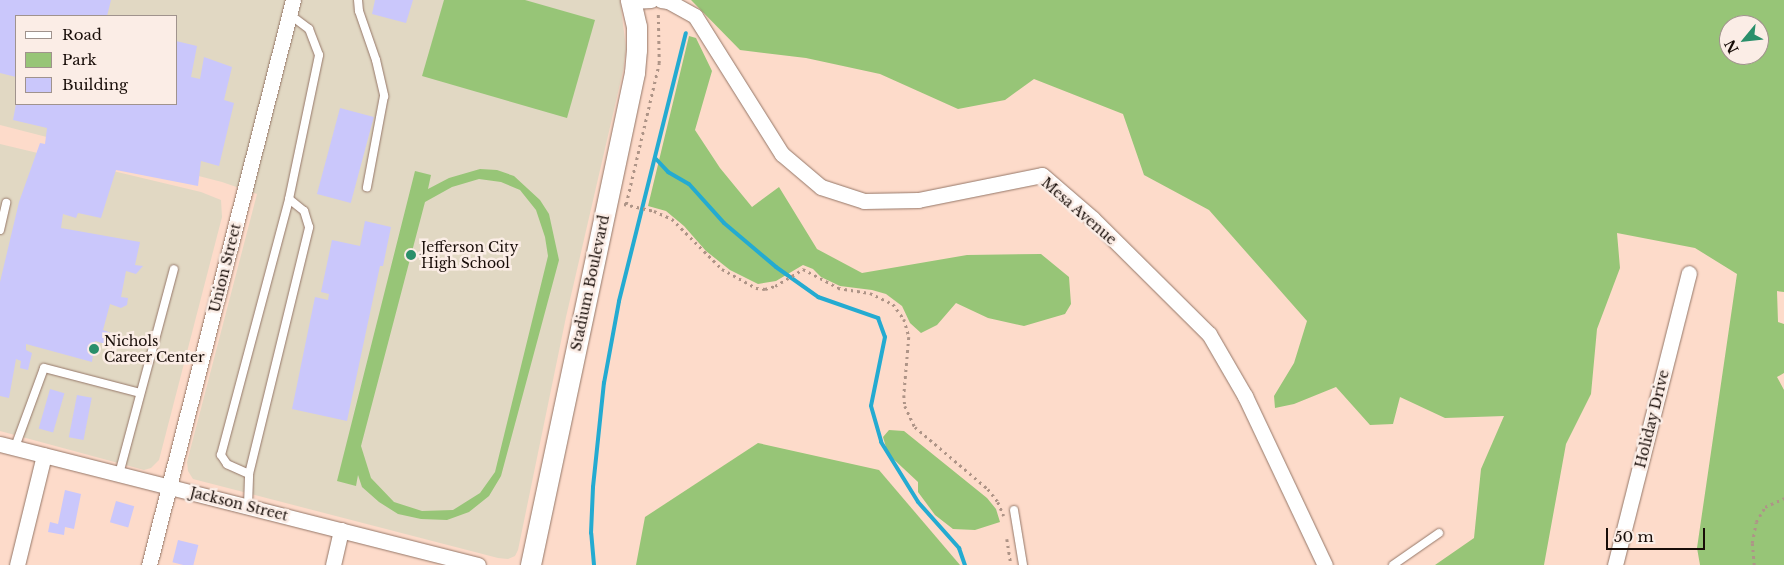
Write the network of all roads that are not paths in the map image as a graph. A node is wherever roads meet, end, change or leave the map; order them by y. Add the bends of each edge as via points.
1 (358, 0) edge
2 (647, 2) edge
3 (291, 7) edge
4 (367, 187) dead end
5 (289, 199) junction
6 (6, 203) dead end
7 (0, 230) edge
8 (174, 269) dead end
9 (1689, 273) dead end
10 (140, 393) junction
11 (0, 444) edge
12 (15, 447) junction
13 (44, 454) junction
14 (118, 474) junction
15 (249, 474) junction
16 (168, 486) junction
17 (248, 506) junction
18 (1014, 510) dead end
19 (341, 530) junction
20 (1439, 533) dead end
21 (17, 565) edge
22 (149, 565) edge
23 (333, 565) edge
24 (478, 565) edge
25 (531, 565) edge
26 (1023, 565) edge
27 (1325, 565) edge
28 (1393, 565) edge
29 (1615, 565) edge

1 - 4 lane via 384,96
2 - 25 main road, Stadium Boulevard via 637,27 634,73
2 - 27 street, Mesa Avenue via 668,1 695,16 782,154 821,187 864,201 918,200 1042,176 1057,188 1093,219 1209,334 1245,396
3 - 5 lane via 309,29 319,55
3 - 16 street, Union Street
5 - 15 lane via 304,211 309,227
5 - 15 lane via 221,455 226,464
6 - 7 lane
8 - 10 lane
9 - 29 street, Holiday Drive
10 - 12 lane via 44,368
10 - 14 lane
11 - 12 street, Jackson Street
12 - 13 street, Jackson Street
13 - 14 street, Jackson Street
13 - 21 street
14 - 16 street, Jackson Street
15 - 17 lane
16 - 17 street, Jackson Street
16 - 22 street, Union Street
17 - 19 street, Jackson Street
18 - 26 lane
19 - 23 street
19 - 24 street, Jackson Street
20 - 28 lane

